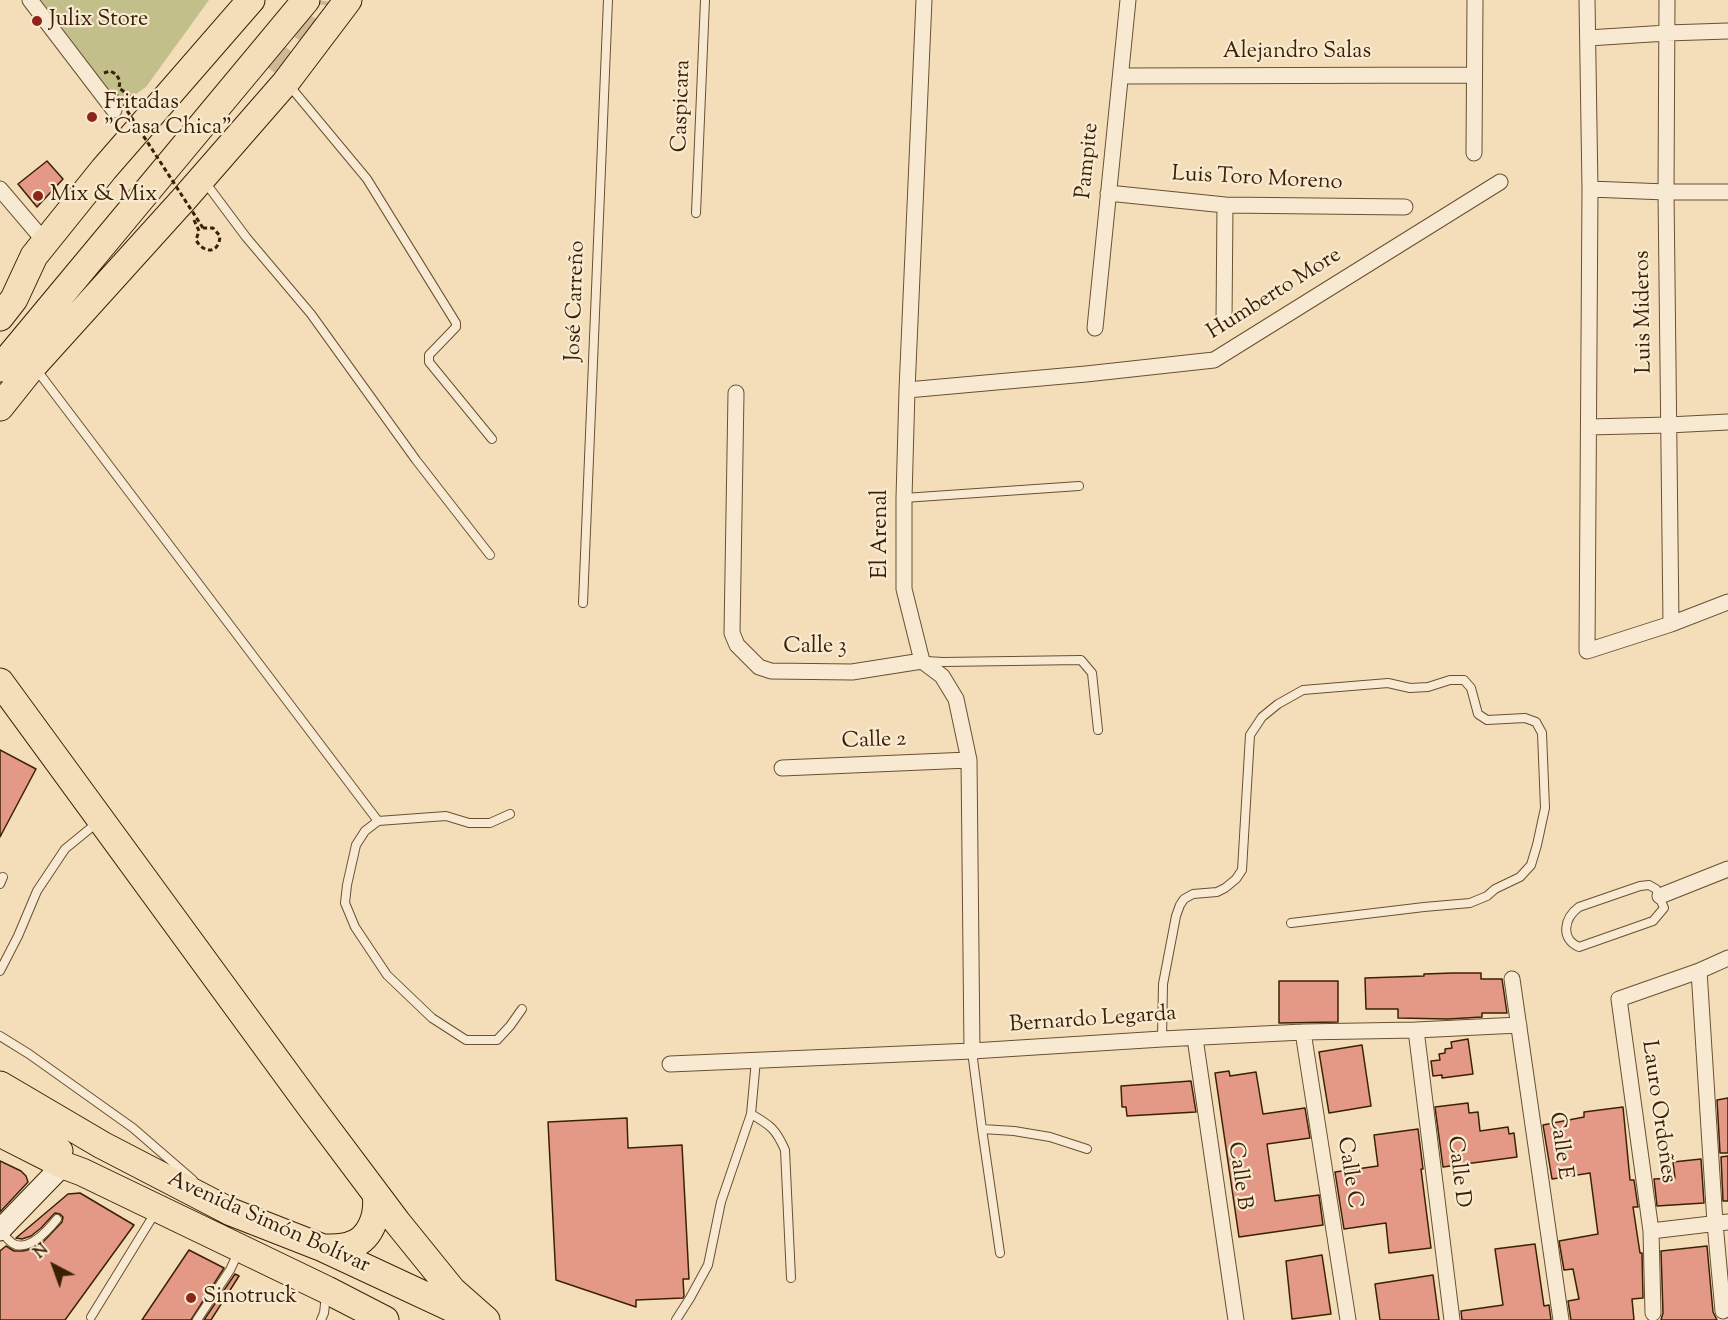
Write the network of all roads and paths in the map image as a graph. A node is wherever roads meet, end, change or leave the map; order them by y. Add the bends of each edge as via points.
1 (30, 0) edge
2 (306, 0) edge
3 (348, 0) edge
4 (608, 0) edge
5 (705, 0) edge
6 (924, 0) edge
7 (1128, 0) edge
8 (1475, 0) edge
9 (1587, 0) edge
10 (1667, 0) edge
11 (249, 1) edge
12 (1728, 31) edge
13 (1667, 33) junction
14 (1588, 38) junction
15 (1473, 75) junction
16 (1121, 76) junction
17 (280, 77) junction
18 (115, 92) dead end
19 (114, 110) dead end
20 (1474, 153) dead end
21 (202, 178) junction
22 (1500, 182) dead end
23 (0, 189) edge
24 (1590, 189) junction
25 (1666, 192) junction
26 (1728, 192) edge
27 (1108, 193) junction
28 (1225, 205) junction
29 (1405, 207) dead end
30 (696, 213) dead end
31 (199, 231) dead end
32 (40, 250) junction
33 (0, 282) edge
34 (0, 316) edge
35 (1224, 321) dead end
36 (1095, 328) dead end
37 (33, 366) junction
38 (0, 368) edge
39 (907, 390) junction
40 (736, 393) dead end
41 (0, 407) edge
42 (1728, 422) edge
43 (1668, 425) junction
44 (1588, 427) junction
45 (492, 439) dead end
46 (1079, 486) dead end
47 (904, 498) junction
48 (490, 555) dead end
49 (1728, 602) edge
50 (583, 603) dead end
51 (1671, 624) junction
52 (922, 661) junction
53 (0, 682) edge
54 (1098, 730) dead end
55 (969, 760) junction
56 (782, 768) dead end
57 (510, 814) dead end
58 (101, 820) junction
59 (378, 821) junction
60 (1728, 869) edge
61 (1664, 894) junction
62 (1291, 923) dead end
63 (1728, 958) edge
64 (0, 971) edge
65 (1699, 972) junction
66 (1512, 979) dead end
67 (522, 1009) dead end
68 (1519, 1025) junction
69 (1416, 1030) junction
70 (1303, 1032) junction
71 (0, 1036) edge
72 (1195, 1038) junction
73 (1162, 1039) junction
74 (972, 1051) junction
75 (756, 1060) junction
76 (670, 1064) dead end
77 (0, 1085) edge
78 (0, 1110) edge
79 (751, 1114) junction
80 (982, 1130) junction
81 (0, 1133) edge
82 (1087, 1149) dead end
83 (72, 1168) junction
84 (376, 1194) junction
85 (157, 1209) junction
86 (231, 1212) junction
87 (57, 1219) dead end
88 (1721, 1223) edge
89 (0, 1230) edge
90 (1651, 1231) junction
91 (240, 1248) junction
92 (323, 1248) junction
93 (1000, 1253) dead end
94 (791, 1278) dead end
95 (327, 1290) junction
96 (1723, 1311) dead end
97 (1653, 1313) dead end
98 (91, 1317) dead end
99 (198, 1320) edge
100 (321, 1320) edge
101 (385, 1320) edge
102 (477, 1320) edge
103 (486, 1320) edge
104 (676, 1320) edge
105 (1236, 1320) edge
106 (1348, 1320) edge
107 (1452, 1320) edge
108 (1560, 1320) edge

1 - 19 street
2 - 38 highway
3 - 17 highway
4 - 50 lane, José Carreño
5 - 30 lane, Caspicara
6 - 39 street, El Arenal
7 - 16 street, Pampite
8 - 15 street
9 - 14 street
10 - 13 street, Luis Mideros
11 - 32 highway via 104,169
12 - 13 street
13 - 14 street
13 - 25 street, Luis Mideros
14 - 24 street
15 - 16 street, Alejandro Salas
15 - 20 street
16 - 27 street, Pampite
17 - 21 highway
17 - 37 highway via 133,237
17 - 45 lane via 367,179 456,323 429,355 429,362
18 - 31 path, bridge via 203,228 217,231 217,246 201,248 196,240
21 - 37 highway
21 - 48 lane via 310,314
22 - 39 street, Humberto More via 1214,360
23 - 32 street
24 - 25 street
24 - 44 street
25 - 26 street
25 - 43 street, Luis Mideros
27 - 28 street, Luis Toro Moreno
27 - 36 street, Pampite
28 - 29 street, Luis Toro Moreno
28 - 35 street
32 - 33 highway
32 - 34 highway via 14,299
37 - 41 highway
37 - 59 lane
39 - 47 street, El Arenal
40 - 52 street, Calle 3 via 732,633 737,645 759,667 771,671 852,672
42 - 43 street
43 - 44 street
43 - 51 street, Luis Mideros
44 - 51 street via 1587,651
46 - 47 lane
47 - 52 street, El Arenal via 904,589
49 - 51 street
52 - 54 lane, Calle 3 via 1081,660 1092,673
52 - 55 street via 942,676 956,699
53 - 58 highway
55 - 56 street, Calle 2
55 - 74 street
57 - 59 lane via 490,823 469,823 446,816
58 - 64 lane via 65,849 37,891
58 - 84 highway
59 - 67 lane via 356,845 345,903 355,927 387,975 432,1018 466,1040 497,1040
60 - 61 street
61 - 61 lane via 1664,908 1653,921 1579,947 1567,938 1567,922 1579,907 1640,886 1649,885
62 - 73 lane via 1470,903 1520,877 1531,865 1545,808 1542,733 1536,722 1526,718 1487,720 1478,714 1471,688 1464,680 1428,687 1388,683 1303,690 1262,717 1250,735 1242,870 1225,888 1193,894 1180,905 1163,984
63 - 65 street
65 - 88 street
65 - 90 street, Lauro Ordoñes via 1619,999
66 - 68 street, Calle E
68 - 69 street, Bernardo Legarda
68 - 108 street, Calle E
69 - 70 street, Bernardo Legarda
69 - 107 street, Calle D
70 - 72 street, Bernardo Legarda
70 - 106 street, Calle C
71 - 86 lane via 133,1128
72 - 73 street, Bernardo Legarda
72 - 105 street, Calle B
73 - 74 street, Bernardo Legarda
74 - 75 street, Bernardo Legarda
74 - 80 lane
75 - 76 street, Bernardo Legarda
75 - 79 lane
77 - 86 highway, Avenida Simón Bolívar via 102,1145
78 - 83 highway via 28,1125
79 - 94 lane via 775,1131 785,1150
79 - 104 lane via 721,1202 708,1265
80 - 82 lane via 1050,1137
80 - 93 lane
81 - 83 highway, Avenida Simón Bolívar
83 - 85 highway, Avenida Simón Bolívar
83 - 89 street
84 - 92 highway via 376,1212 364,1236 350,1246
84 - 103 highway via 452,1290
85 - 91 highway, Avenida Simón Bolívar
85 - 98 lane
86 - 92 highway, Avenida Simón Bolívar
87 - 89 lane via 26,1245 18,1246
88 - 90 street
88 - 96 street
90 - 97 street, Lauro Ordoñes
91 - 95 highway, Avenida Simón Bolívar
91 - 99 lane
92 - 102 highway, Avenida Simón Bolívar
95 - 100 lane
95 - 101 highway, Avenida Simón Bolívar

